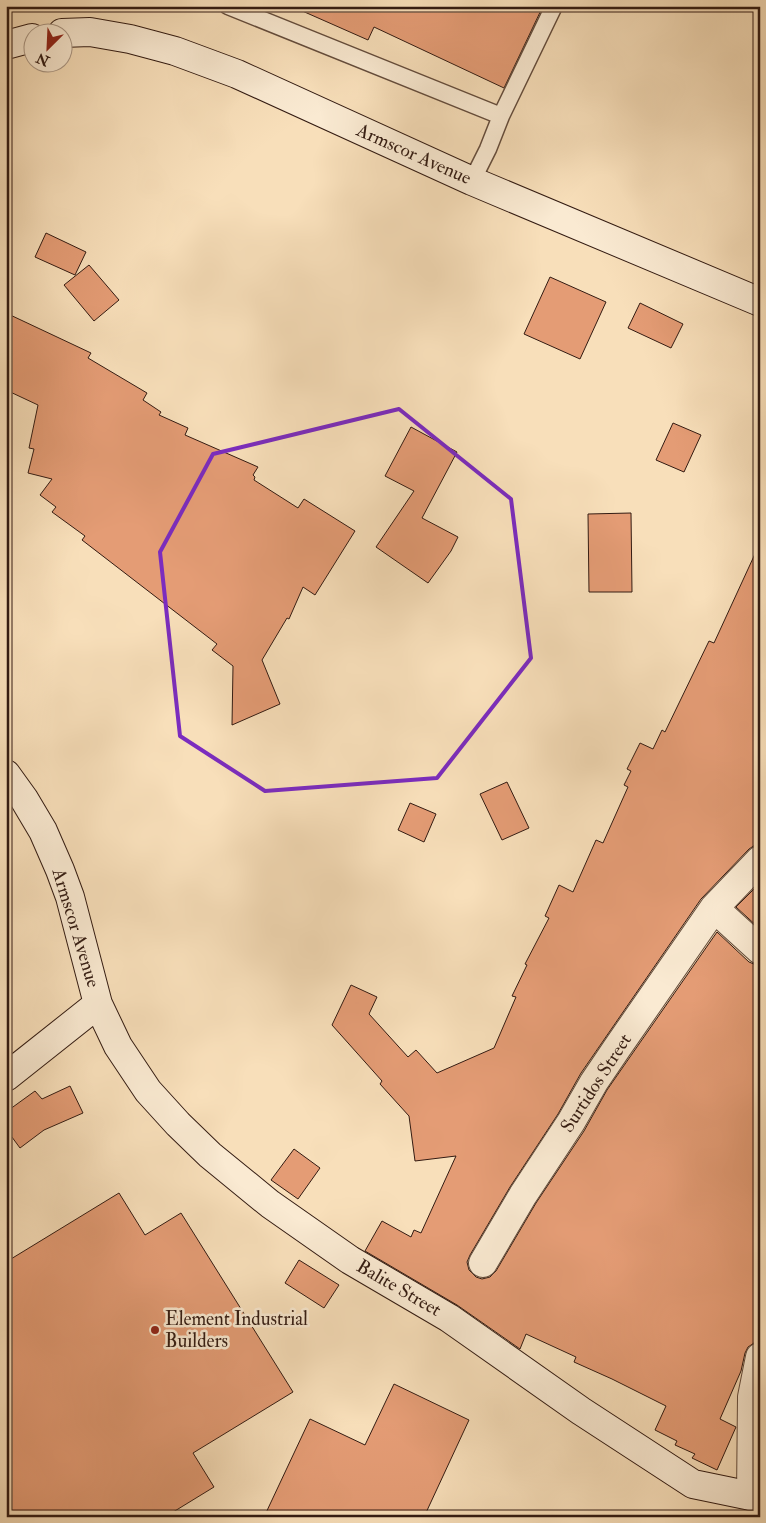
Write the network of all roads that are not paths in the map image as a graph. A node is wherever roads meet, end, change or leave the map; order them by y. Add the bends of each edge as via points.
1 (228, 6) edge
2 (554, 6) edge
3 (72, 33) edge
4 (22, 41) edge
5 (6, 45) edge
6 (501, 116) junction
7 (472, 181) junction
8 (760, 302) edge
9 (6, 774) edge
10 (760, 860) edge
11 (714, 908) junction
12 (760, 950) edge
13 (98, 1004) junction
14 (6, 1077) edge
15 (483, 1263) dead end
16 (760, 1356) edge
17 (756, 1496) edge

1 - 6 lane
2 - 6 lane
3 - 7 main road, Armscor Avenue via 90,32 130,39 175,51 237,74
4 - 5 main road
6 - 7 lane
7 - 8 main road, Armscor Avenue
9 - 13 main road, Armscor Avenue via 43,831 60,870
10 - 11 main road, Surtidos Street
11 - 12 main road
11 - 15 main road, Surtidos Street via 599,1076 522,1195
13 - 14 main road
13 - 17 main road, Balite Street via 118,1046 148,1091 210,1155 270,1204 350,1260 450,1318 581,1411 693,1484
16 - 17 main road via 752,1397

